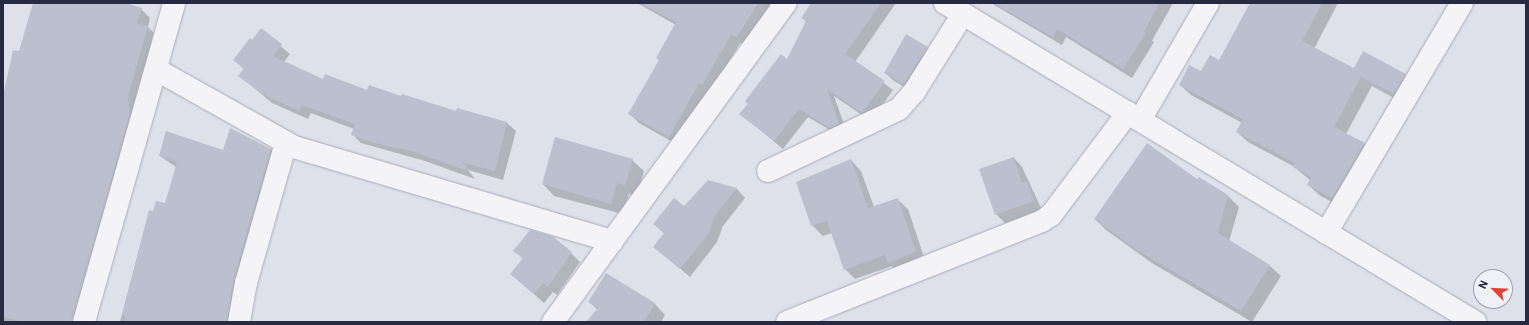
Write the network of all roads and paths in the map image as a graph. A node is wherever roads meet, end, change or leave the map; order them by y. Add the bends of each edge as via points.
1 (174, 3) edge
2 (786, 3) edge
3 (1208, 3) edge
4 (1462, 3) edge
5 (952, 6) edge
6 (157, 70) junction
7 (1134, 117) junction
8 (286, 143) junction
9 (768, 171) dead end
10 (1326, 233) junction
11 (612, 241) junction
12 (84, 322) edge
13 (240, 322) edge
14 (553, 322) edge
15 (787, 322) edge
16 (1475, 322) edge

1 - 6 street
2 - 11 street
3 - 7 street
4 - 10 street
5 - 7 street
5 - 9 street via 914,92 899,109
6 - 8 street
6 - 12 street
7 - 10 street
7 - 15 street via 1051,215 1042,221
8 - 11 street
8 - 13 street via 247,277
10 - 16 street
11 - 14 street

